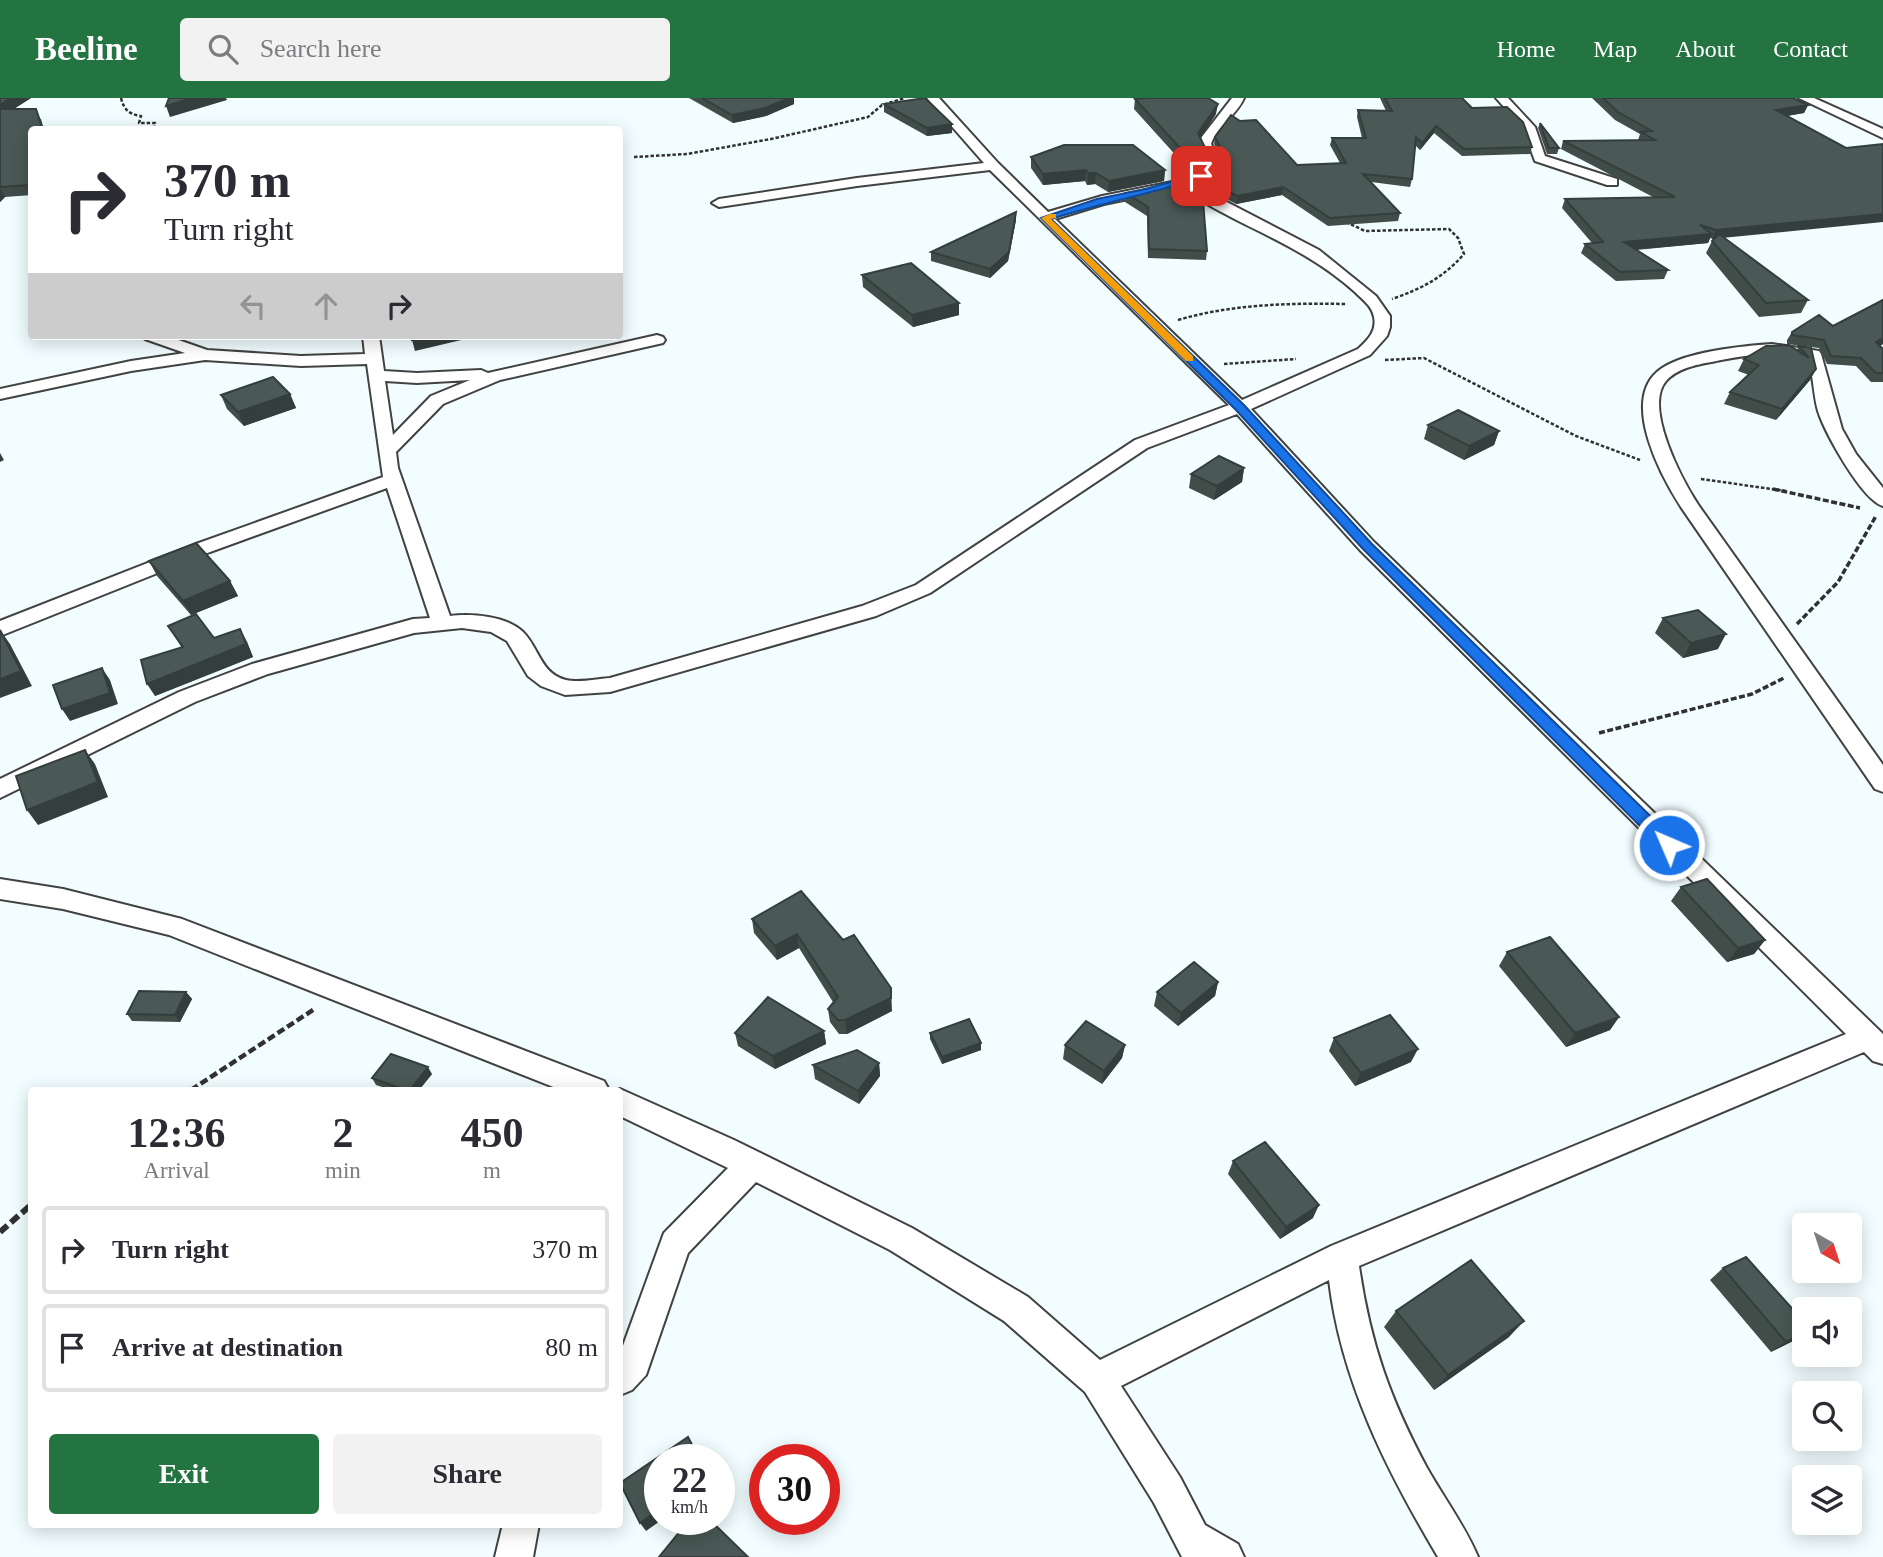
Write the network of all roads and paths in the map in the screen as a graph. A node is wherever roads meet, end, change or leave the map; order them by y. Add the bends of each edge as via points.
1 (121, 98) edge
2 (905, 98) edge
3 (933, 98) edge
4 (1238, 98) edge
5 (1502, 98) edge
6 (1805, 98) edge
7 (155, 126) edge
8 (1883, 134) edge
9 (634, 157) dead end
10 (993, 166) junction
11 (1612, 182) dead end
12 (1182, 183) junction
13 (719, 203) dead end
14 (1045, 218) junction
15 (162, 340) edge
16 (372, 340) edge
17 (657, 340) dead end
18 (205, 355) junction
19 (1341, 362) junction
20 (376, 367) junction
21 (507, 373) junction
22 (1210, 379) junction
23 (0, 394) edge
24 (1240, 407) junction
25 (387, 451) junction
26 (1672, 476) junction
27 (393, 480) junction
28 (1881, 506) edge
29 (442, 623) junction
30 (0, 629) edge
31 (1883, 783) edge
32 (0, 789) edge
33 (0, 889) edge
34 (344, 990) junction
35 (1875, 1044) edge
36 (196, 1087) edge
37 (586, 1087) edge
38 (623, 1103) edge
39 (752, 1165) junction
40 (28, 1208) edge
41 (0, 1232) edge
42 (1342, 1257) junction
43 (623, 1375) edge
44 (1097, 1381) junction
45 (520, 1528) edge
46 (1197, 1547) edge
47 (514, 1557) edge
48 (1225, 1557) edge
49 (1459, 1557) edge

1 - 7 path via 130,114 141,116 139,124
2 - 9 path via 882,105 868,117 771,139 687,154
3 - 10 street
4 - 12 street via 1234,110 1206,137 1217,167
5 - 11 street via 1529,127 1539,158
6 - 8 street
10 - 13 street
10 - 14 street
12 - 14 street
12 - 19 street via 1303,246 1346,275 1377,304 1382,329 1376,342
14 - 22 street
15 - 18 street
16 - 20 street
17 - 21 street
18 - 20 street
18 - 23 street
19 - 22 path via 1295,359 1209,366
19 - 24 street
19 - 26 path via 1424,358 1515,407
20 - 21 street via 417,378
20 - 25 street
21 - 25 street via 437,400
22 - 24 street
24 - 29 street via 1141,444 923,589 869,611 610,685 565,688 536,671 515,636 496,626
24 - 35 street via 1367,547
25 - 27 street
26 - 28 path
26 - 28 street via 1653,415 1653,389 1667,370 1752,350 1789,347 1813,354 1818,362 1824,402 1836,433
26 - 31 street via 1779,638
27 - 29 street
27 - 30 street via 203,548
29 - 32 street via 349,642 248,674 187,697
33 - 34 street via 173,926
34 - 36 path
34 - 37 street
35 - 42 street
38 - 39 street
39 - 43 street via 675,1244 634,1363
39 - 44 street via 901,1239 1016,1309
40 - 41 path
42 - 44 street
42 - 49 street via 1357,1346 1380,1405 1421,1496
44 - 46 street via 1167,1490
45 - 47 street
46 - 48 street

